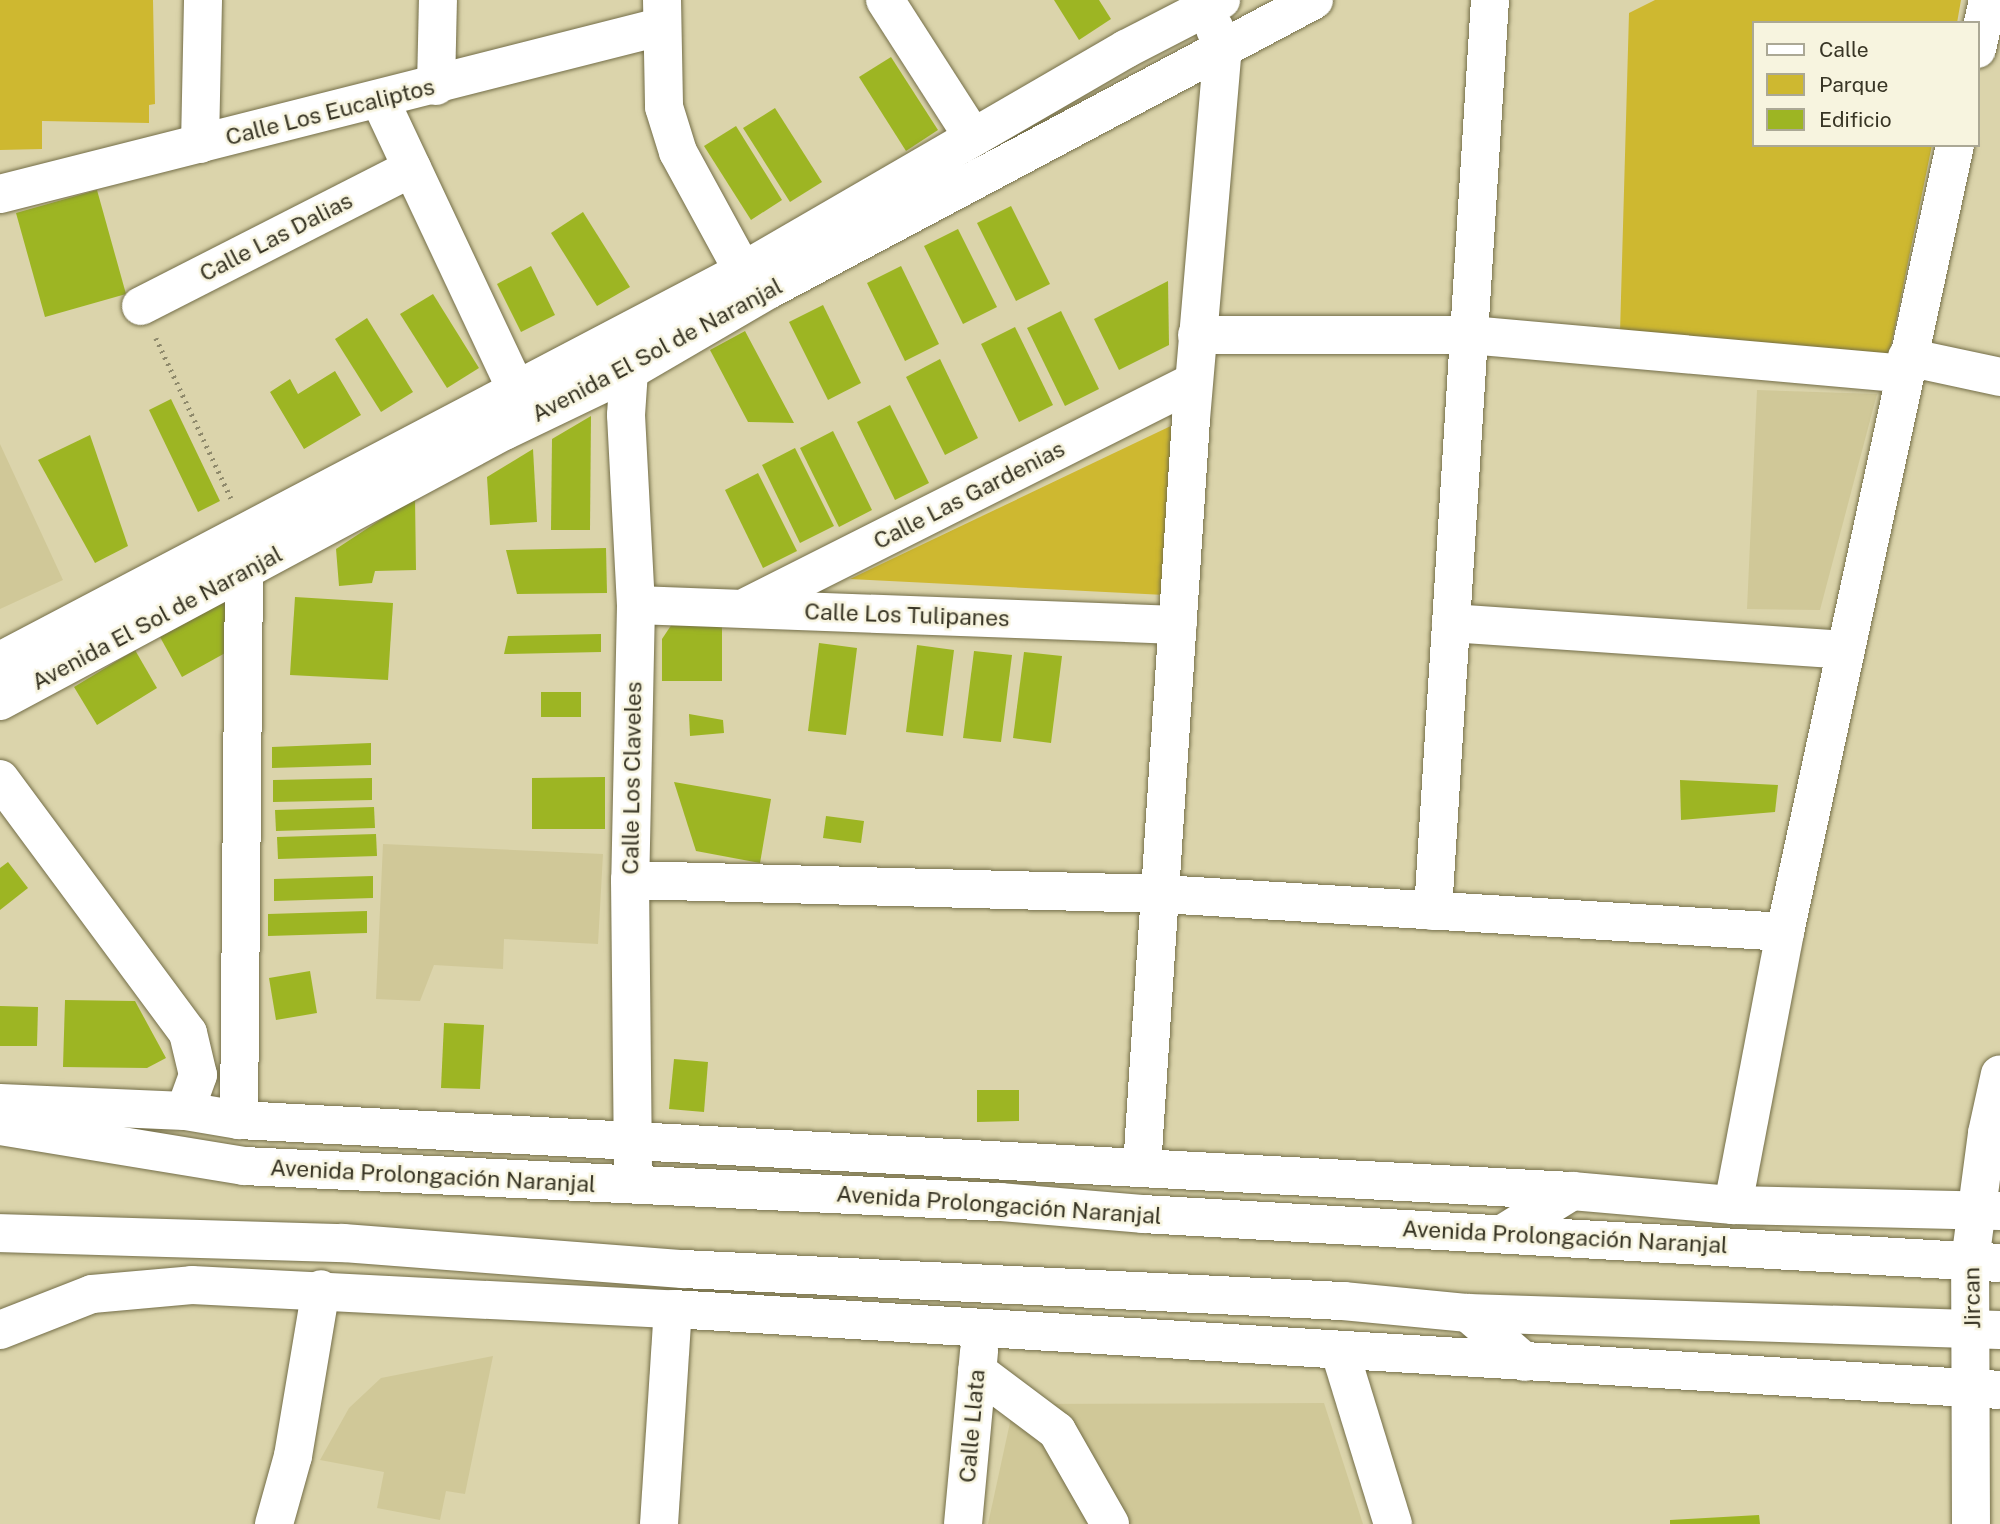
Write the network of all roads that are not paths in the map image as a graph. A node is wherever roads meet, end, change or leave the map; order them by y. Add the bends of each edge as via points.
1 (203, 0) edge
2 (438, 0) edge
3 (884, 0) edge
4 (1314, 0) edge
5 (1490, 0) edge
6 (1988, 0) edge
7 (1213, 4) edge
8 (661, 14) edge
9 (1979, 40) edge
10 (1223, 48) junction
11 (436, 86) junction
12 (380, 100) junction
13 (973, 137) junction
14 (200, 144) junction
15 (1955, 147) edge
16 (412, 168) junction
17 (0, 194) edge
18 (743, 271) junction
19 (141, 306) road end
20 (1197, 335) junction
21 (1469, 335) junction
22 (1905, 366) junction
23 (629, 371) junction
24 (2000, 377) edge
25 (1193, 382) junction
26 (517, 391) junction
27 (244, 573) junction
28 (636, 605) junction
29 (744, 609) junction
30 (1451, 623) junction
31 (1178, 625) junction
32 (1844, 650) junction
33 (0, 661) edge
34 (0, 701) edge
35 (0, 779) edge
36 (630, 880) junction
37 (1162, 894) junction
38 (1433, 911) junction
39 (1785, 932) junction
40 (2000, 1074) edge
41 (0, 1103) edge
42 (185, 1111) junction
43 (239, 1120) junction
44 (0, 1126) edge
45 (633, 1142) junction
46 (1142, 1167) junction
47 (634, 1186) junction
48 (1572, 1191) junction
49 (1732, 1205) junction
50 (1988, 1210) edge
51 (0, 1233) edge
52 (1504, 1233) junction
53 (1985, 1262) edge
54 (321, 1290) junction
55 (673, 1309) junction
56 (1468, 1313) junction
57 (981, 1328) junction
58 (1987, 1329) edge
59 (0, 1330) edge
60 (1340, 1352) junction
61 (1525, 1362) junction
62 (977, 1371) junction
63 (1985, 1389) edge
64 (274, 1524) edge
65 (659, 1524) edge
66 (963, 1524) edge
67 (1110, 1524) edge
68 (1393, 1524) edge
69 (1972, 1524) edge

1 - 14 street
2 - 11 street
3 - 13 street
4 - 10 street, Avenida El Sol de Naranjal
5 - 21 street
6 - 9 street
7 - 10 street
7 - 13 street, Avenida El Sol de Naranjal
8 - 11 street, Calle Los Eucaliptos
8 - 18 street via 664,107 678,152
10 - 20 street
10 - 23 street, Avenida El Sol de Naranjal via 770,289
11 - 12 street, Calle Los Eucaliptos
12 - 14 street, Calle Los Eucaliptos
12 - 16 street
13 - 18 street, Avenida El Sol de Naranjal
14 - 17 street, Calle Los Eucaliptos
15 - 22 street
16 - 19 street, Calle Las Dalias
16 - 26 street
18 - 26 street, Avenida El Sol de Naranjal
20 - 21 street
20 - 25 street
21 - 22 street
21 - 30 street
22 - 24 street
22 - 32 street
23 - 27 street, Avenida El Sol de Naranjal via 504,431
23 - 28 street, Calle Los Claveles via 625,415
25 - 29 street, Calle Las Gardenias
25 - 31 street
26 - 33 street, Avenida El Sol de Naranjal
27 - 34 street, Avenida El Sol de Naranjal
27 - 43 street
28 - 29 street, Calle Los Tulipanes
28 - 36 street, Calle Los Claveles
29 - 31 street, Calle Los Tulipanes
30 - 32 street
30 - 38 street
31 - 37 street
32 - 39 street
35 - 42 street via 188,1033 198,1075
36 - 37 street
36 - 45 street, Calle Los Claveles
37 - 38 street
37 - 46 street
38 - 39 street
39 - 49 street
40 - 50 street, Jircan
41 - 42 street, Avenida Prolongación Naranjal
42 - 43 street, Avenida Prolongación Naranjal
43 - 45 street, Avenida Prolongación Naranjal
44 - 47 street, Avenida Prolongación Naranjal via 244,1166
45 - 46 street, Avenida Prolongación Naranjal
45 - 47 street, Calle Los Claveles
46 - 48 street, Avenida Prolongación Naranjal
47 - 52 street, Avenida Prolongación Naranjal
48 - 49 street, Avenida Prolongación Naranjal
48 - 52 street
49 - 50 street, Avenida Prolongación Naranjal
50 - 53 street, Jircan
51 - 56 street via 343,1243 684,1269 1329,1300
52 - 53 street, Avenida Prolongación Naranjal
53 - 58 street, Jircan
54 - 55 street
54 - 59 street via 192,1285 92,1294
54 - 64 street via 293,1456
55 - 57 street
55 - 65 street
56 - 58 street
56 - 61 street
57 - 60 street
57 - 62 street, Calle Llata
58 - 63 street, Jircan
60 - 61 street
60 - 68 street
61 - 63 street
62 - 66 street, Calle Llata
62 - 67 street via 1057,1431
63 - 69 street, Jircan

